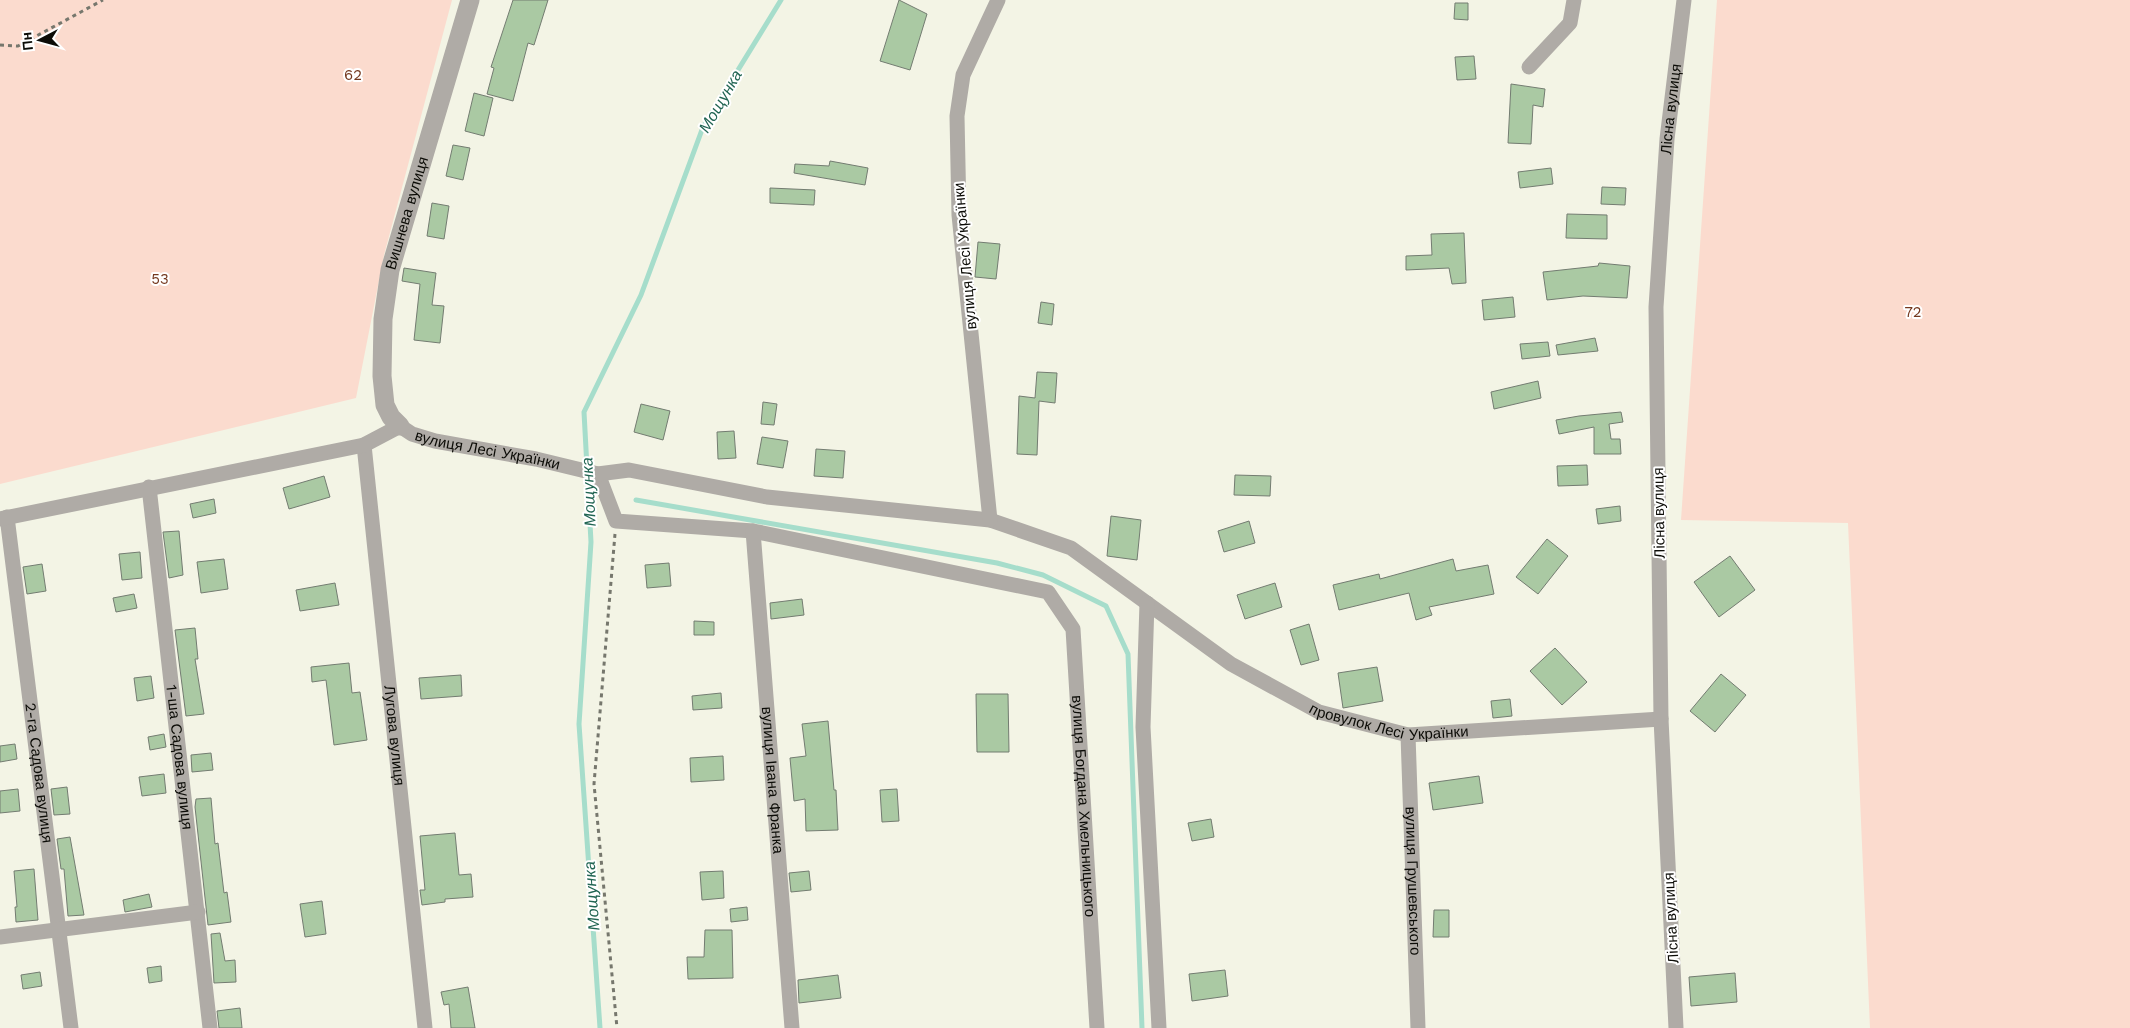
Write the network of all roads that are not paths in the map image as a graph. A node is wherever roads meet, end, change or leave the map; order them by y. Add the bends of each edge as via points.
1 (470, 0) edge
2 (998, 0) edge
3 (1574, 0) edge
4 (1684, 0) edge
5 (1529, 67) dead end
6 (400, 426) junction
7 (364, 445) junction
8 (598, 474) junction
9 (149, 487) junction
10 (4, 518) edge
11 (990, 520) junction
12 (753, 531) junction
13 (1147, 602) junction
14 (1661, 719) junction
15 (1408, 735) junction
16 (198, 912) junction
17 (60, 929) junction
18 (0, 937) edge
19 (71, 1028) edge
20 (210, 1028) edge
21 (425, 1028) edge
22 (792, 1028) edge
23 (1097, 1028) edge
24 (1159, 1028) edge
25 (1418, 1028) edge
26 (1676, 1028) edge

1 - 6 street, Вишнева вулиця via 390,270 383,319 382,376 385,404
2 - 11 street, вулиця Лесі Українки via 963,76 957,116 959,215
3 - 5 street via 1570,23
4 - 14 street, Лісна вулиця via 1667,138 1656,307
6 - 7 street
6 - 8 street, вулиця Лесі Українки via 412,434 435,441 536,458
7 - 9 street
7 - 21 street, Лугова вулиця
8 - 11 street via 629,470 767,497
8 - 12 street via 616,521
9 - 10 street
9 - 16 street, 1-ша Садова вулиця
10 - 17 street, 2-га Садова вулиця
11 - 13 street via 1071,548
12 - 22 street, вулиця Івана Франка
12 - 23 street, вулиця Богдана Хмельницького via 1048,592 1073,629
13 - 15 street, провулок Лесі Українки via 1231,664 1320,712
13 - 24 street via 1144,727
14 - 15 street, провулок Лесі Українки
14 - 26 street, Лісна вулиця
15 - 25 street, вулиця Грушевського
16 - 17 street
16 - 20 street, 1-ша Садова вулиця
17 - 18 street
17 - 19 street, 2-га Садова вулиця

